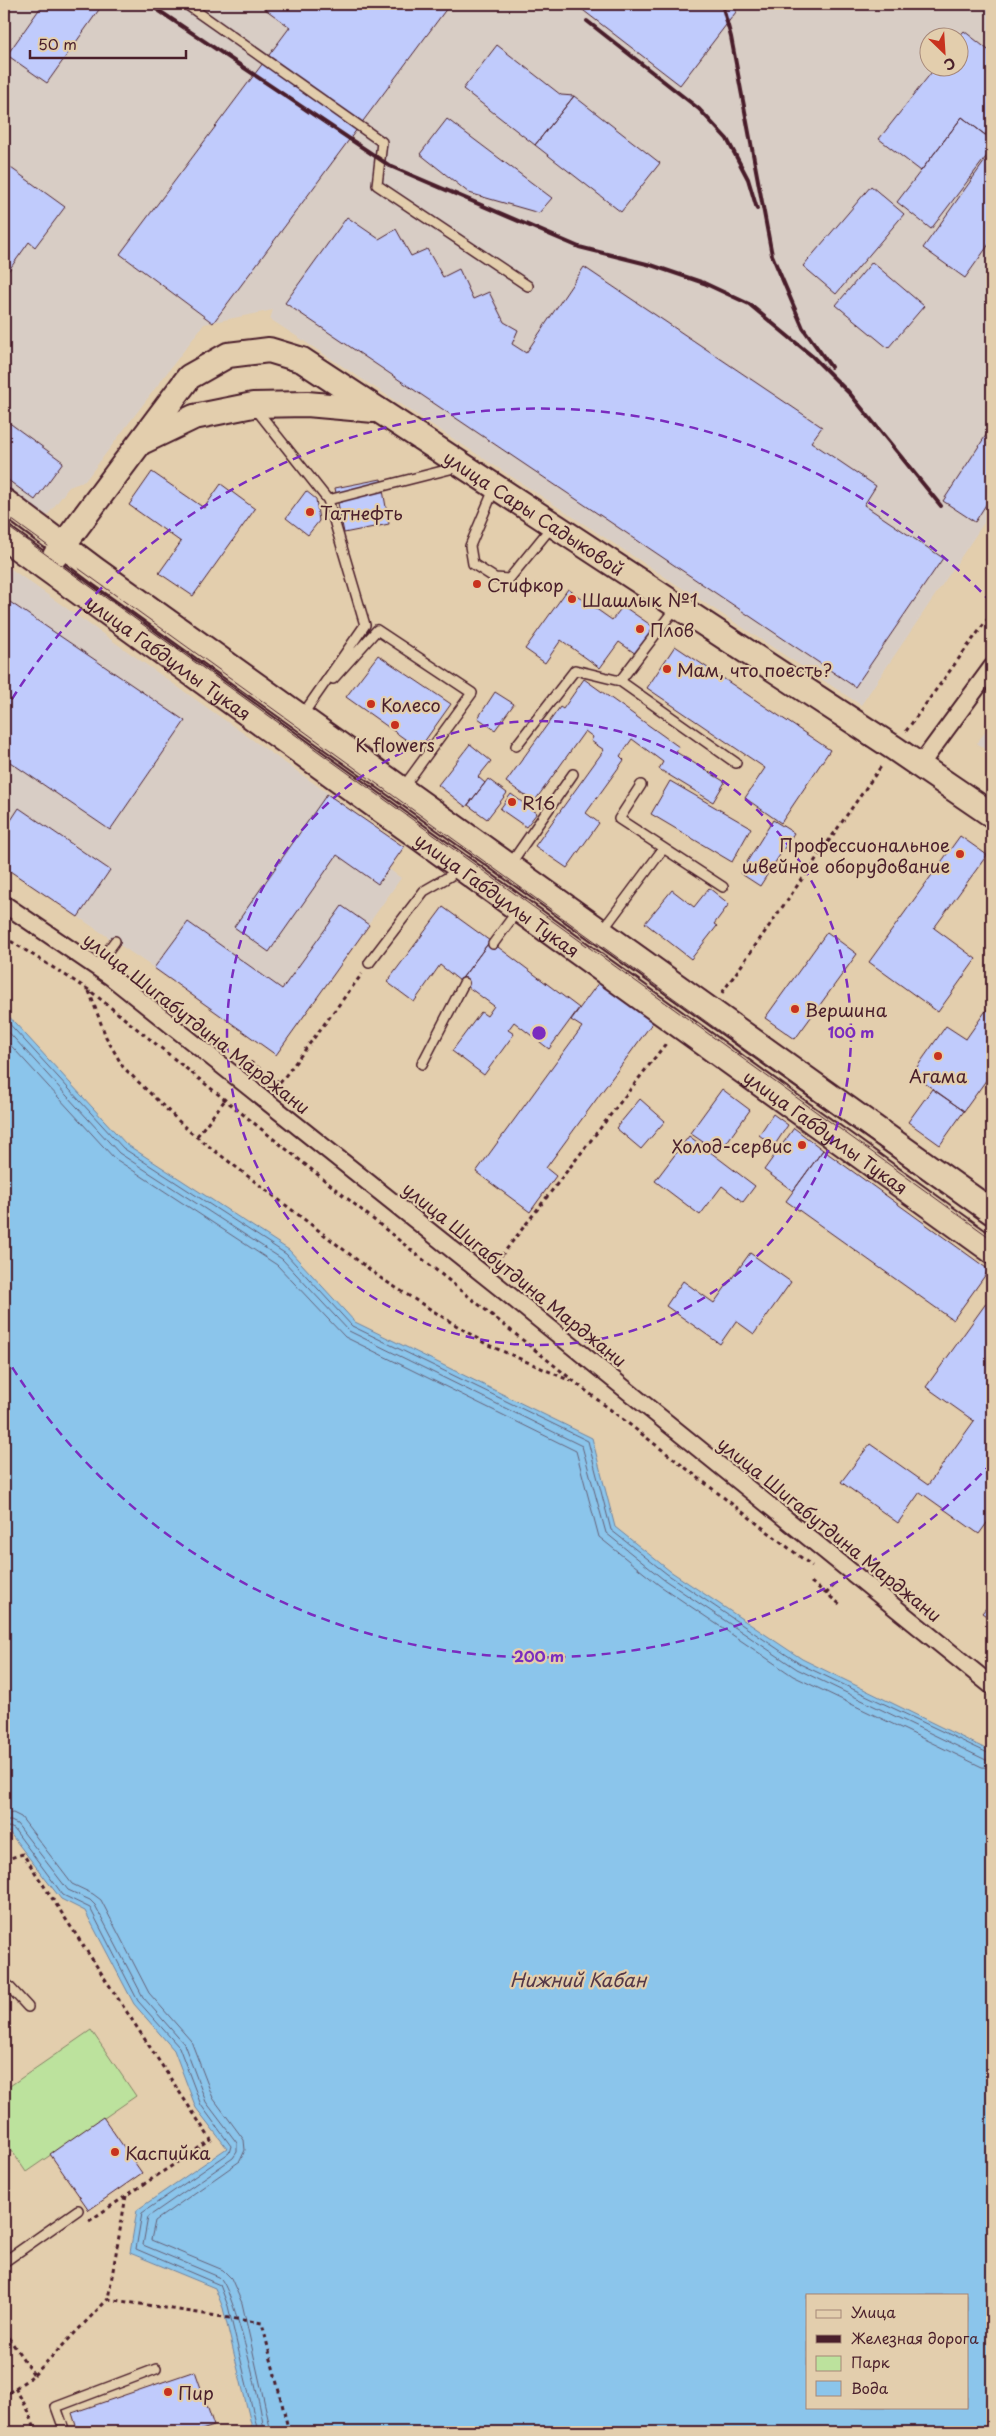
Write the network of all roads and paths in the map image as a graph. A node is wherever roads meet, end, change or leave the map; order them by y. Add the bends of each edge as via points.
1 (186, 4) edge
2 (528, 286) dead end
3 (253, 405) junction
4 (376, 410) junction
5 (143, 441) junction
6 (462, 466) junction
7 (495, 487) junction
8 (328, 500) junction
9 (4, 501) edge
10 (553, 525) junction
11 (4, 538) edge
12 (63, 544) junction
13 (46, 568) junction
14 (678, 606) junction
15 (992, 612) edge
16 (992, 667) edge
17 (620, 681) junction
18 (306, 710) junction
19 (516, 746) dead end
20 (894, 748) junction
21 (736, 763) dead end
22 (920, 765) junction
23 (574, 774) dead end
24 (642, 785) dead end
25 (402, 789) junction
26 (992, 815) edge
27 (663, 849) junction
28 (457, 866) junction
29 (509, 866) junction
30 (723, 888) dead end
31 (4, 904) edge
32 (518, 910) junction
33 (601, 932) junction
34 (4, 938) edge
35 (115, 942) dead end
36 (493, 944) dead end
37 (370, 963) joint
38 (96, 967) junction
39 (464, 983) dead end
40 (89, 990) junction
41 (717, 999) dead end
42 (668, 1041) dead end
43 (422, 1064) dead end
44 (225, 1100) junction
45 (267, 1102) junction
46 (197, 1136) junction
47 (992, 1212) edge
48 (992, 1251) edge
49 (498, 1286) junction
50 (576, 1383) junction
51 (819, 1572) dead end
52 (827, 1578) dead end
53 (811, 1582) dead end
54 (835, 1584) junction
55 (843, 1590) dead end
56 (826, 1594) junction
57 (841, 1606) dead end
58 (992, 1686) edge
59 (4, 1860) edge
60 (4, 1982) edge
61 (28, 2007) dead end
62 (78, 2210) dead end
63 (4, 2262) edge
64 (108, 2299) junction
65 (4, 2331) edge
66 (156, 2369) dead end
67 (34, 2375) junction
68 (15, 2388) junction
69 (4, 2396) edge
70 (36, 2432) edge
71 (66, 2432) edge
72 (289, 2432) edge

1 - 2 lane via 382,142 377,184
3 - 4 main road, улица Сары Садыковой via 307,404
3 - 5 main road, улица Сары Садыковой via 194,417
3 - 8 lane
4 - 5 main road, улица Сары Садыковой via 302,360 269,350 228,355 189,376
4 - 6 main road, улица Сары Садыковой
5 - 12 main road, улица Сары Садыковой
6 - 7 main road, улица Сары Садыковой
6 - 8 lane
7 - 10 main road, улица Сары Садыковой
7 - 10 lane via 470,546 473,564 494,578 510,579
8 - 18 lane via 364,625
9 - 12 main road, улица Габдуллы Тукая
10 - 14 main road, улица Сары Садыковой
11 - 13 main road, улица Габдуллы Тукая
12 - 13 main road, улица Сары Садыковой
12 - 18 main road, улица Габдуллы Тукая via 97,571
13 - 28 main road, улица Габдуллы Тукая
14 - 17 lane
14 - 20 main road, улица Сары Садыковой
15 - 20 path
16 - 22 street
17 - 19 lane via 574,670
17 - 21 lane
18 - 25 main road, улица Габдуллы Тукая
18 - 25 lane via 377,630 472,693
20 - 22 main road, улица Сары Садыковой
20 - 41 path
22 - 26 main road, улица Сары Садыковой
23 - 29 lane
24 - 27 lane via 619,819
25 - 29 main road, улица Габдуллы Тукая
27 - 30 lane
27 - 33 lane
28 - 32 main road, улица Габдуллы Тукая
28 - 37 lane via 450,876 424,891
29 - 33 main road, улица Габдуллы Тукая
31 - 38 street, улица Шигабутдина Марджани
32 - 36 lane
32 - 48 main road, улица Габдуллы Тукая
33 - 47 main road, улица Габдуллы Тукая
34 - 40 path
35 - 38 lane
37 - 45 path
38 - 45 street, улица Шигабутдина Марджани
39 - 43 lane
40 - 44 path
40 - 46 path via 106,1037 122,1067
42 - 49 path via 502,1255
44 - 46 path
44 - 50 path
45 - 49 street, улица Шигабутдина Марджани
46 - 50 path via 382,1279 486,1344
49 - 58 street, улица Шигабутдина Марджани
50 - 51 path
52 - 54 path
53 - 56 path
54 - 55 path
54 - 56 path
56 - 57 path
59 - 64 path via 23,1854 211,2140 126,2196
60 - 61 lane
62 - 63 lane
64 - 67 path
64 - 72 path via 262,2323
65 - 67 path
66 - 71 lane via 56,2407
67 - 68 path
68 - 69 path
68 - 70 path

